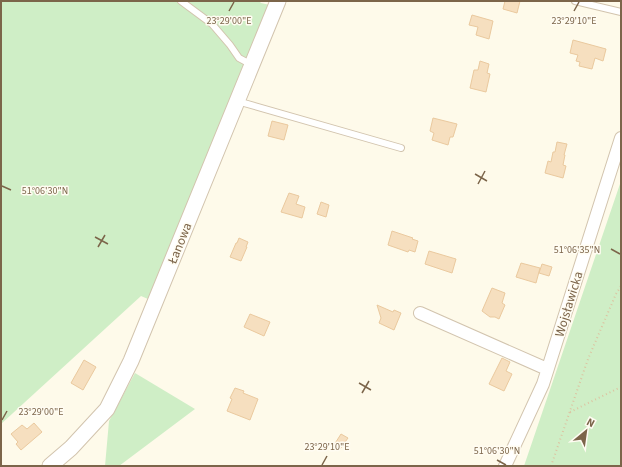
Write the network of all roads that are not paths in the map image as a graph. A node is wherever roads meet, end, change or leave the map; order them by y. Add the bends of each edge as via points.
1 (181, 1) edge
2 (278, 1) edge
3 (575, 1) edge
4 (621, 12) edge
5 (252, 65) junction
6 (237, 100) junction
7 (621, 138) edge
8 (401, 148) dead end
9 (420, 313) dead end
10 (547, 369) junction
11 (50, 466) edge
12 (505, 466) edge

1 - 5 lane via 212,24 239,58
2 - 5 street, Łanowa
3 - 4 lane
5 - 6 street, Łanowa
6 - 8 lane
6 - 11 street, Łanowa via 131,361 107,409 71,448
7 - 10 street, Wojsławicka
9 - 10 street
10 - 12 street, Wojsławicka via 543,384

